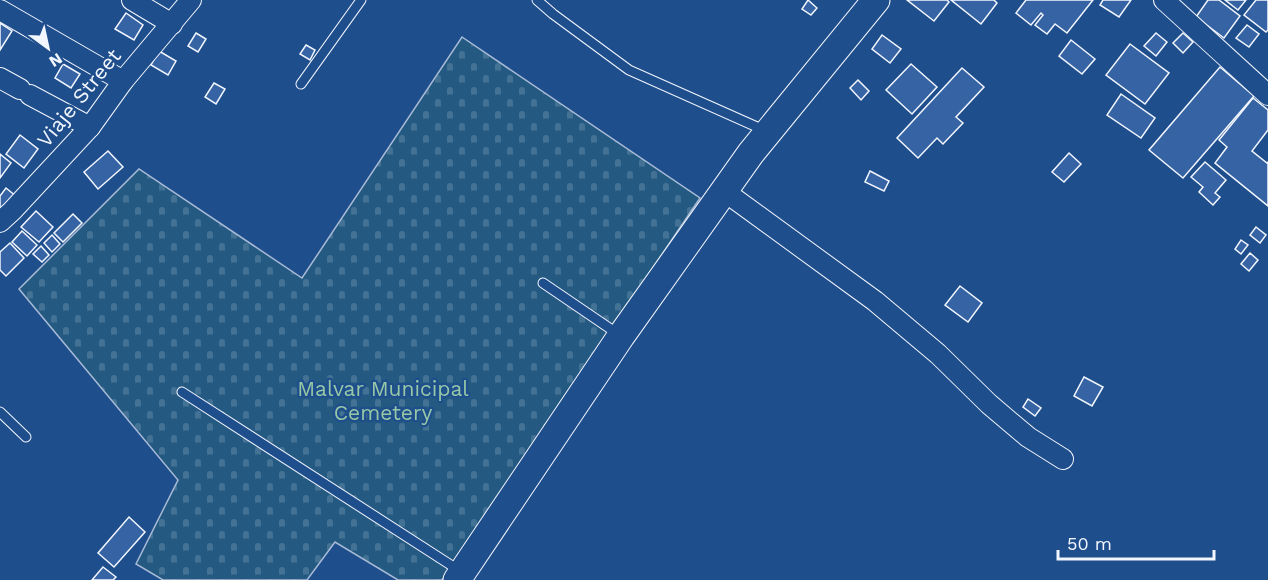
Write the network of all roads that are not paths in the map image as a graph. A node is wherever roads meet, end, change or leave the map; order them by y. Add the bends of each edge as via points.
1 (132, 0) edge
2 (191, 0) edge
3 (361, 0) edge
4 (537, 0) edge
5 (876, 0) edge
6 (1164, 0) edge
7 (0, 10) edge
8 (172, 24) junction
9 (0, 78) edge
10 (123, 81) junction
11 (301, 84) dead end
12 (1268, 95) edge
13 (90, 127) junction
14 (768, 132) junction
15 (724, 191) junction
16 (0, 222) edge
17 (543, 283) dead end
18 (621, 336) junction
19 (182, 392) dead end
20 (0, 412) edge
21 (26, 437) dead end
22 (1063, 459) dead end
23 (459, 576) edge

1 - 8 street
2 - 8 street, Viaje Street
3 - 11 lane
4 - 14 lane via 629,70
5 - 14 street
6 - 12 street
7 - 10 street
8 - 10 street, Viaje Street
9 - 13 street
10 - 13 street, Viaje Street
13 - 16 street, Viaje Street
14 - 15 street
15 - 18 street
15 - 22 street via 875,301 997,411
17 - 18 lane
18 - 23 street
19 - 23 lane
20 - 21 lane

